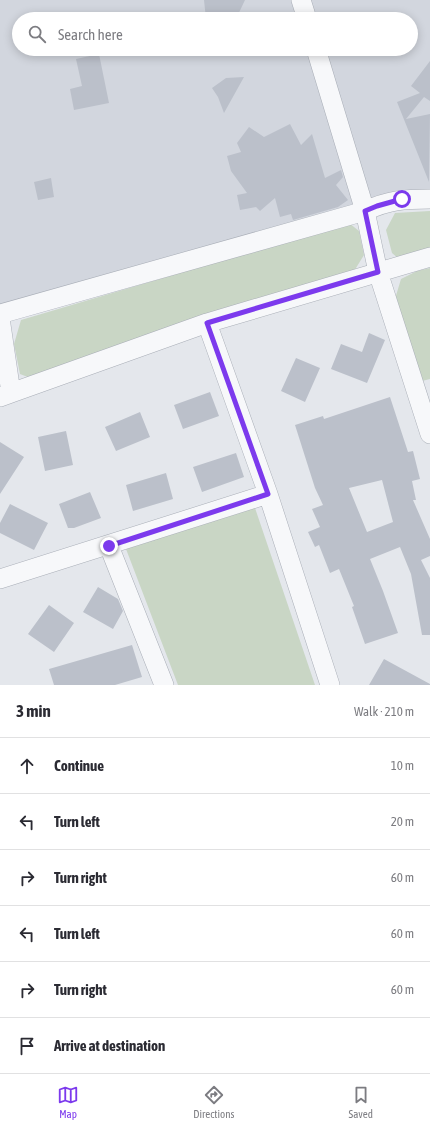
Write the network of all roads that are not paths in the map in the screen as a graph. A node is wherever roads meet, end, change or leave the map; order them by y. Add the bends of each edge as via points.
1 (301, 0) edge
2 (305, 12) edge
3 (318, 56) edge
4 (430, 199) edge
5 (365, 211) junction
6 (430, 257) edge
7 (378, 272) junction
8 (0, 314) edge
9 (0, 318) edge
10 (207, 323) junction
11 (5, 395) edge
12 (430, 434) edge
13 (268, 494) junction
14 (109, 546) junction
15 (0, 579) edge
16 (164, 685) edge
17 (330, 685) edge

1 - 2 street
3 - 5 street
4 - 5 street via 402,199
5 - 7 street
5 - 8 street
6 - 7 street
7 - 10 street
7 - 12 street
9 - 11 street
10 - 11 street
10 - 13 street
13 - 14 street
13 - 17 street
14 - 15 street
14 - 16 street

